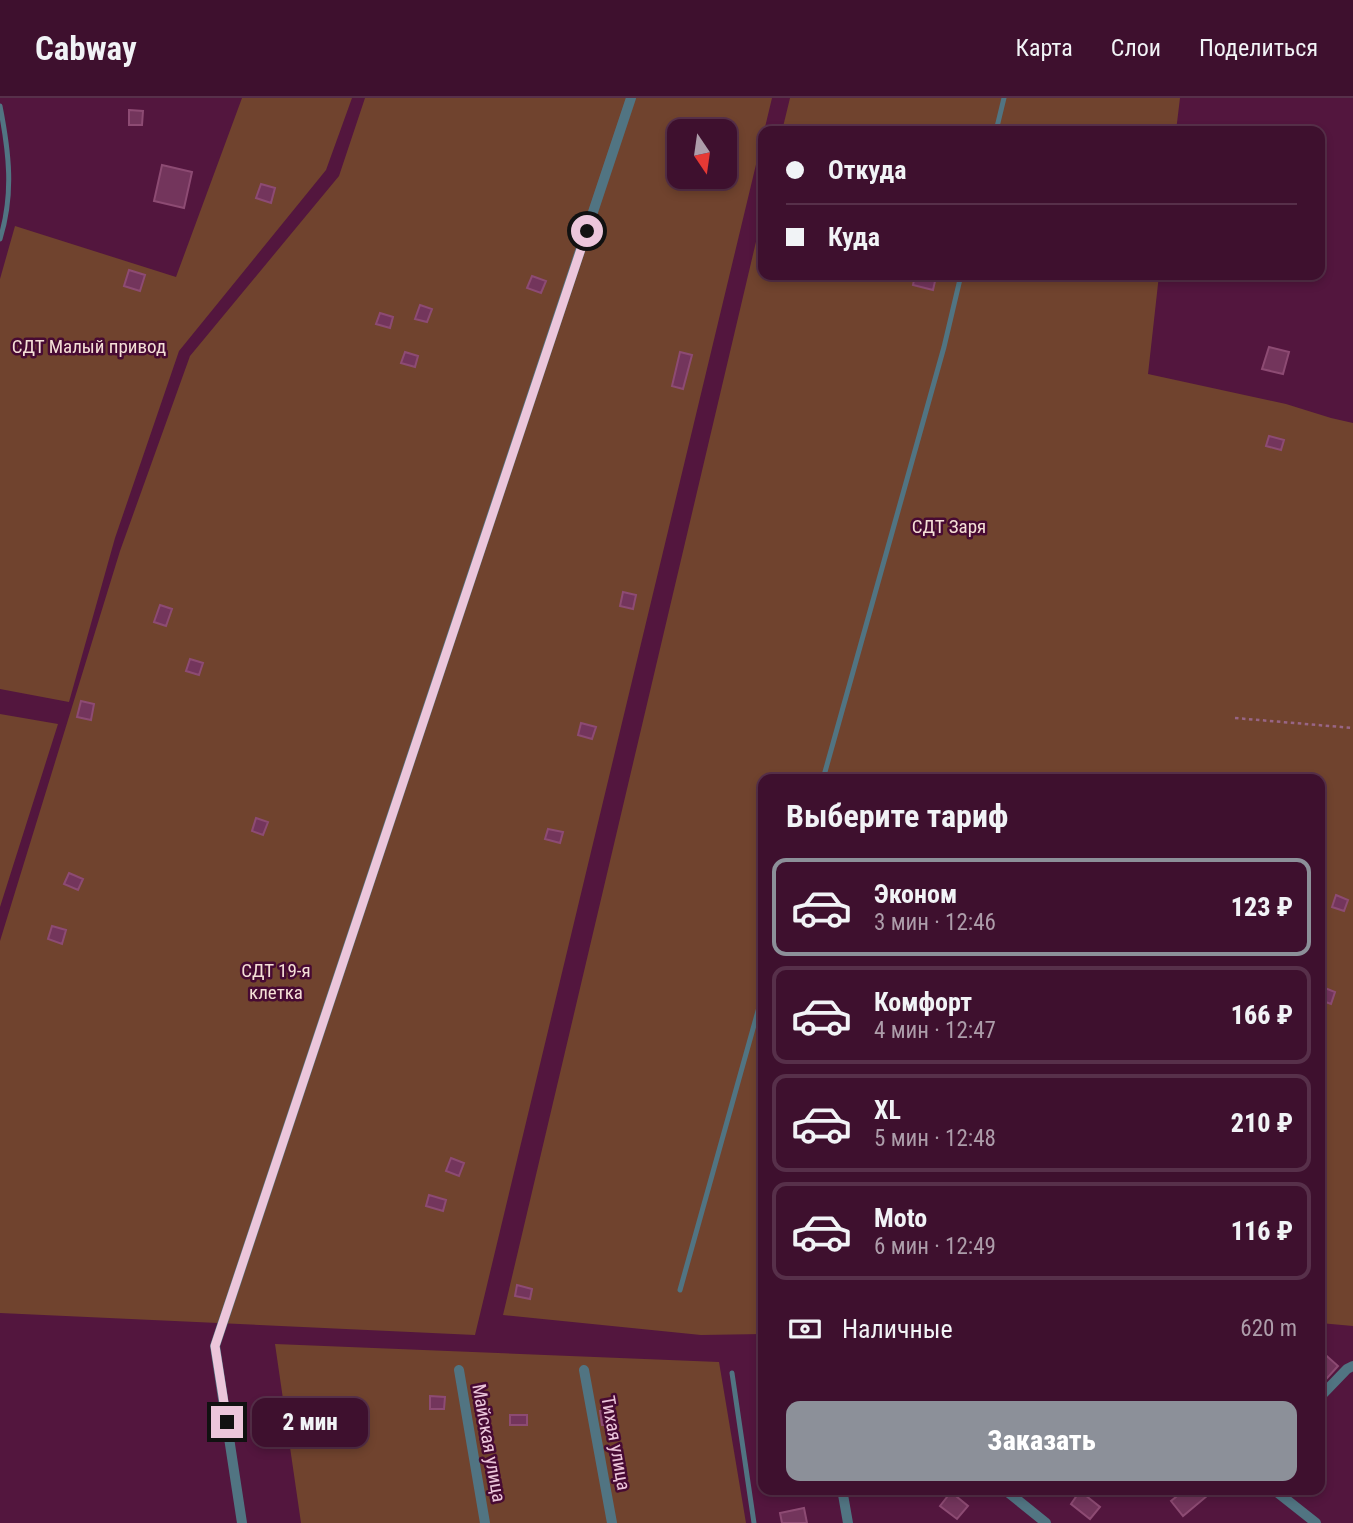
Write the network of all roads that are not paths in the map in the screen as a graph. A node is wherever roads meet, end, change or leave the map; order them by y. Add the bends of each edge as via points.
1 (631, 98) edge
2 (1004, 98) edge
3 (0, 106) edge
4 (997, 126) edge
5 (0, 239) edge
6 (960, 280) edge
7 (824, 774) edge
8 (758, 1011) edge
9 (680, 1290) dead end
10 (1353, 1366) edge
11 (459, 1370) dead end
12 (584, 1370) dead end
13 (732, 1373) dead end
14 (1325, 1392) edge
15 (843, 1495) edge
16 (1011, 1495) edge
17 (1281, 1495) edge
18 (242, 1523) edge
19 (485, 1523) edge
20 (612, 1523) edge
21 (754, 1523) edge
22 (848, 1523) edge
23 (1046, 1523) edge
24 (1316, 1523) edge

1 - 18 street via 215,1346
2 - 4 lane
3 - 5 lane via 10,178
6 - 7 lane
8 - 9 lane
10 - 14 street
11 - 19 street, Майская улица
12 - 20 street, Тихая улица
13 - 21 lane
15 - 22 street
16 - 23 street
17 - 24 street

